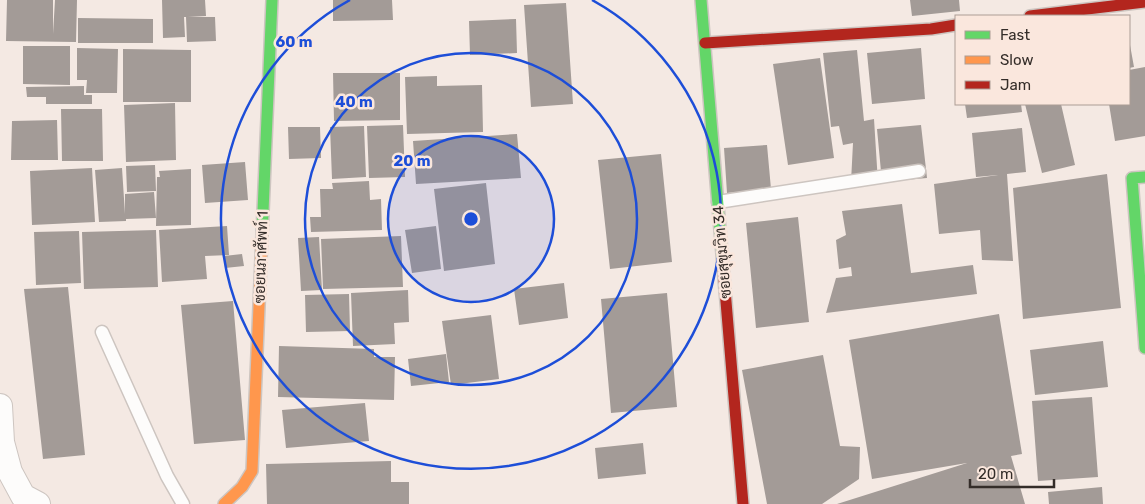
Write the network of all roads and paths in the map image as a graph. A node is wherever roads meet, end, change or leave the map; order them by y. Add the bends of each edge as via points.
1 (272, 0) edge
2 (700, 0) edge
3 (1145, 2) edge
4 (1038, 15) edge
5 (955, 25) edge
6 (705, 43) junction
7 (919, 171) dead end
8 (1145, 177) edge
9 (718, 202) junction
10 (102, 332) dead end
11 (1145, 348) edge
12 (0, 406) edge
13 (25, 501) edge
14 (183, 504) edge
15 (224, 504) edge
16 (743, 504) edge

1 - 15 street, ซอยนภาศัพท์ 1 via 252,471 242,487
2 - 6 street, ซอยสุขุมวิท 34
3 - 4 street
5 - 6 street
6 - 9 street, ซอยสุขุมวิท 34
7 - 9 lane
8 - 11 street via 1132,178
9 - 16 street, ซอยสุขุมวิท 34
10 - 14 lane via 167,476
12 - 13 street via 2,442 10,472

